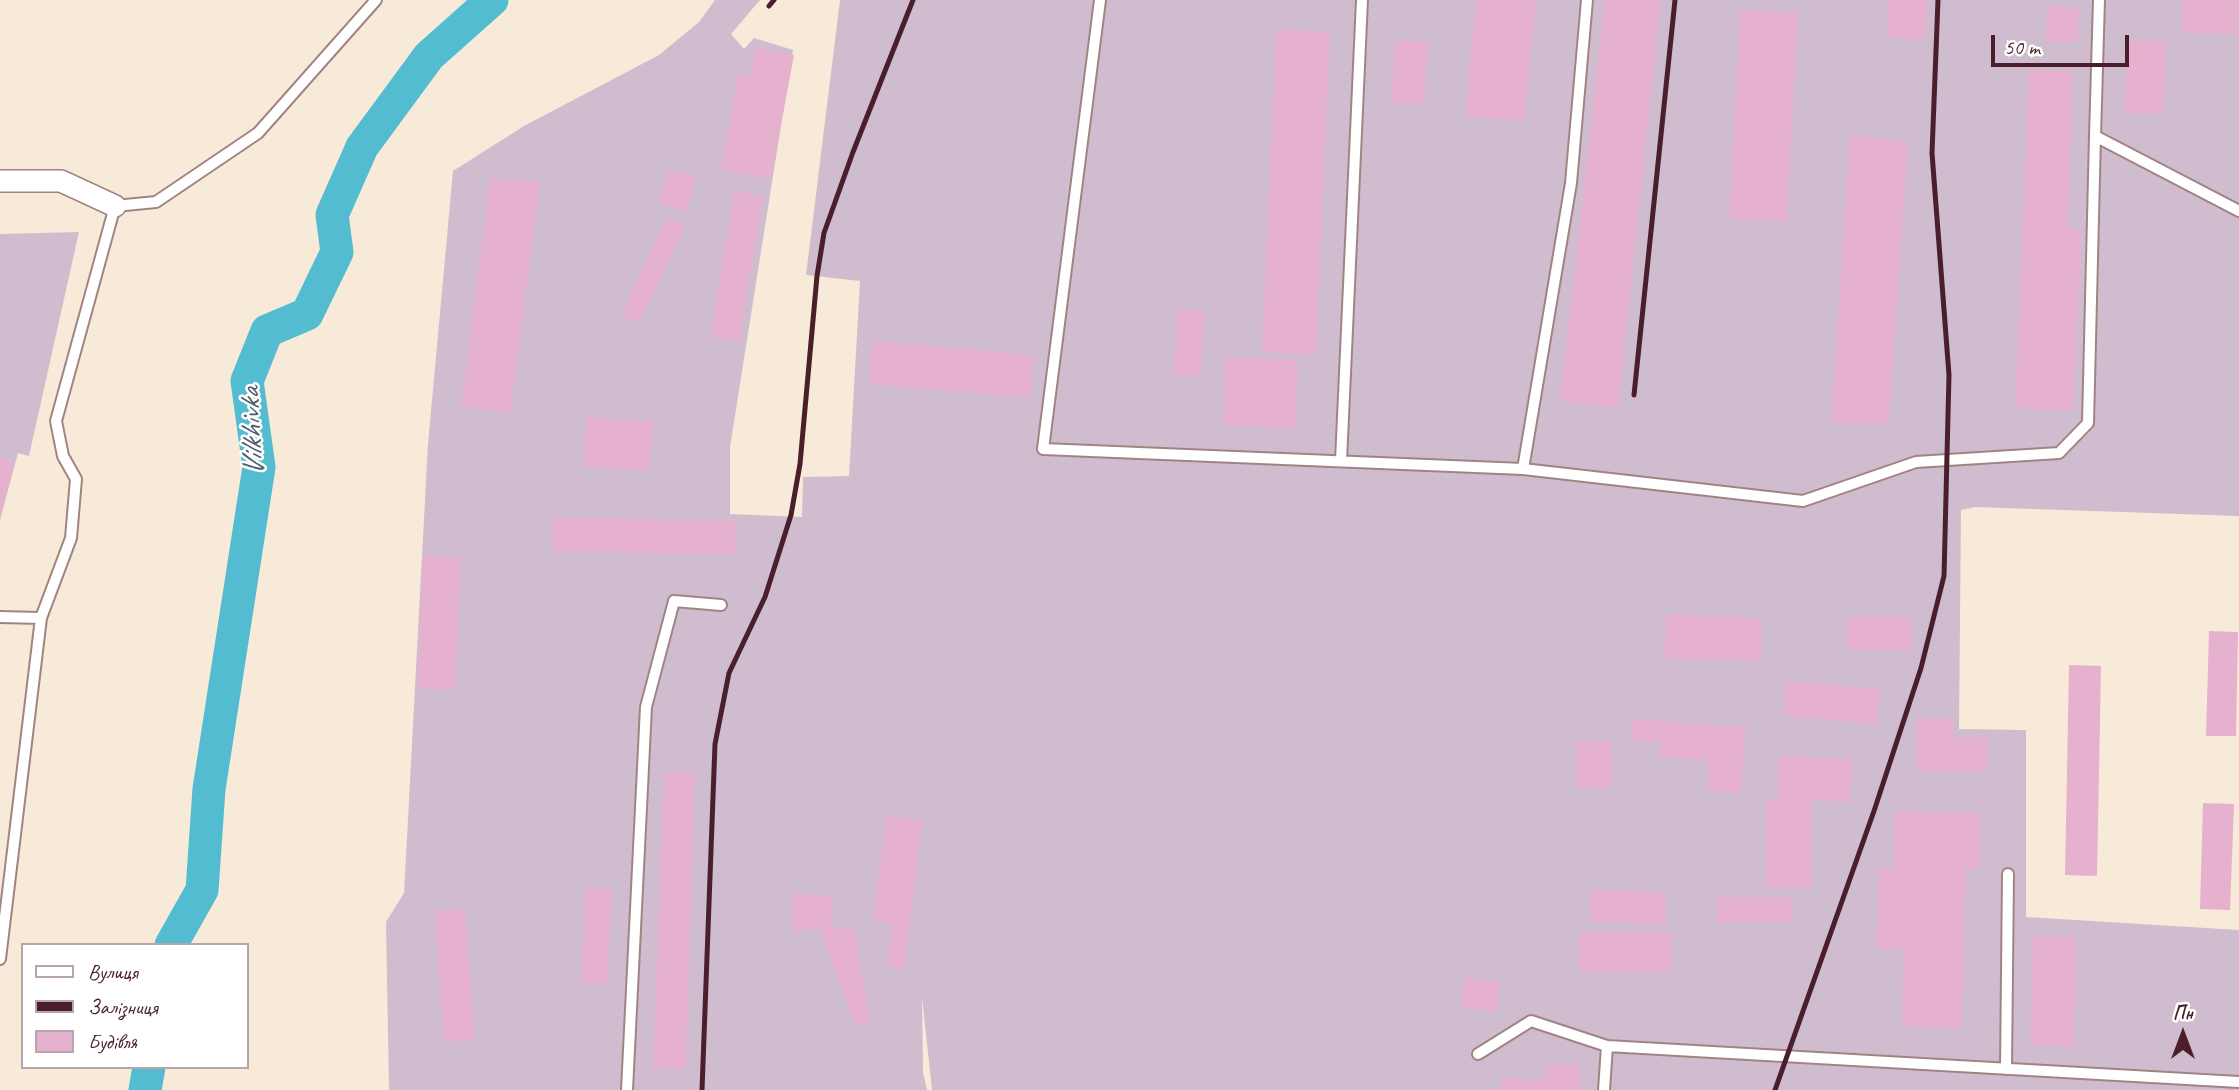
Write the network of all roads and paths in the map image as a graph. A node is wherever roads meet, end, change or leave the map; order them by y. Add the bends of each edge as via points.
1 (376, 0) edge
2 (1100, 0) edge
3 (1362, 0) edge
4 (1587, 0) edge
5 (2099, 0) edge
6 (2095, 136) junction
7 (0, 181) edge
8 (115, 206) junction
9 (2239, 211) edge
10 (1341, 461) junction
11 (1522, 469) junction
12 (722, 605) dead end
13 (0, 617) edge
14 (41, 618) junction
15 (2008, 874) dead end
16 (0, 959) edge
17 (1607, 1046) junction
18 (1478, 1054) dead end
19 (2006, 1069) junction
20 (2144, 1077) junction
21 (2239, 1082) edge
22 (627, 1090) edge
23 (1604, 1090) edge
24 (2143, 1090) edge

1 - 8 lane via 258,133 156,202
2 - 10 lane via 1043,449
3 - 10 lane
4 - 11 lane via 1571,183
5 - 6 lane
6 - 9 lane
6 - 11 lane via 2088,423 2059,453 1916,462 1803,501
7 - 8 street via 61,181
8 - 14 lane via 57,421 63,456 76,479 71,538
10 - 11 lane
12 - 22 lane via 674,601 646,707
13 - 14 lane
14 - 16 lane
15 - 19 lane
17 - 18 lane via 1531,1021
17 - 19 lane
17 - 23 lane
19 - 20 lane
20 - 21 lane
20 - 24 lane

